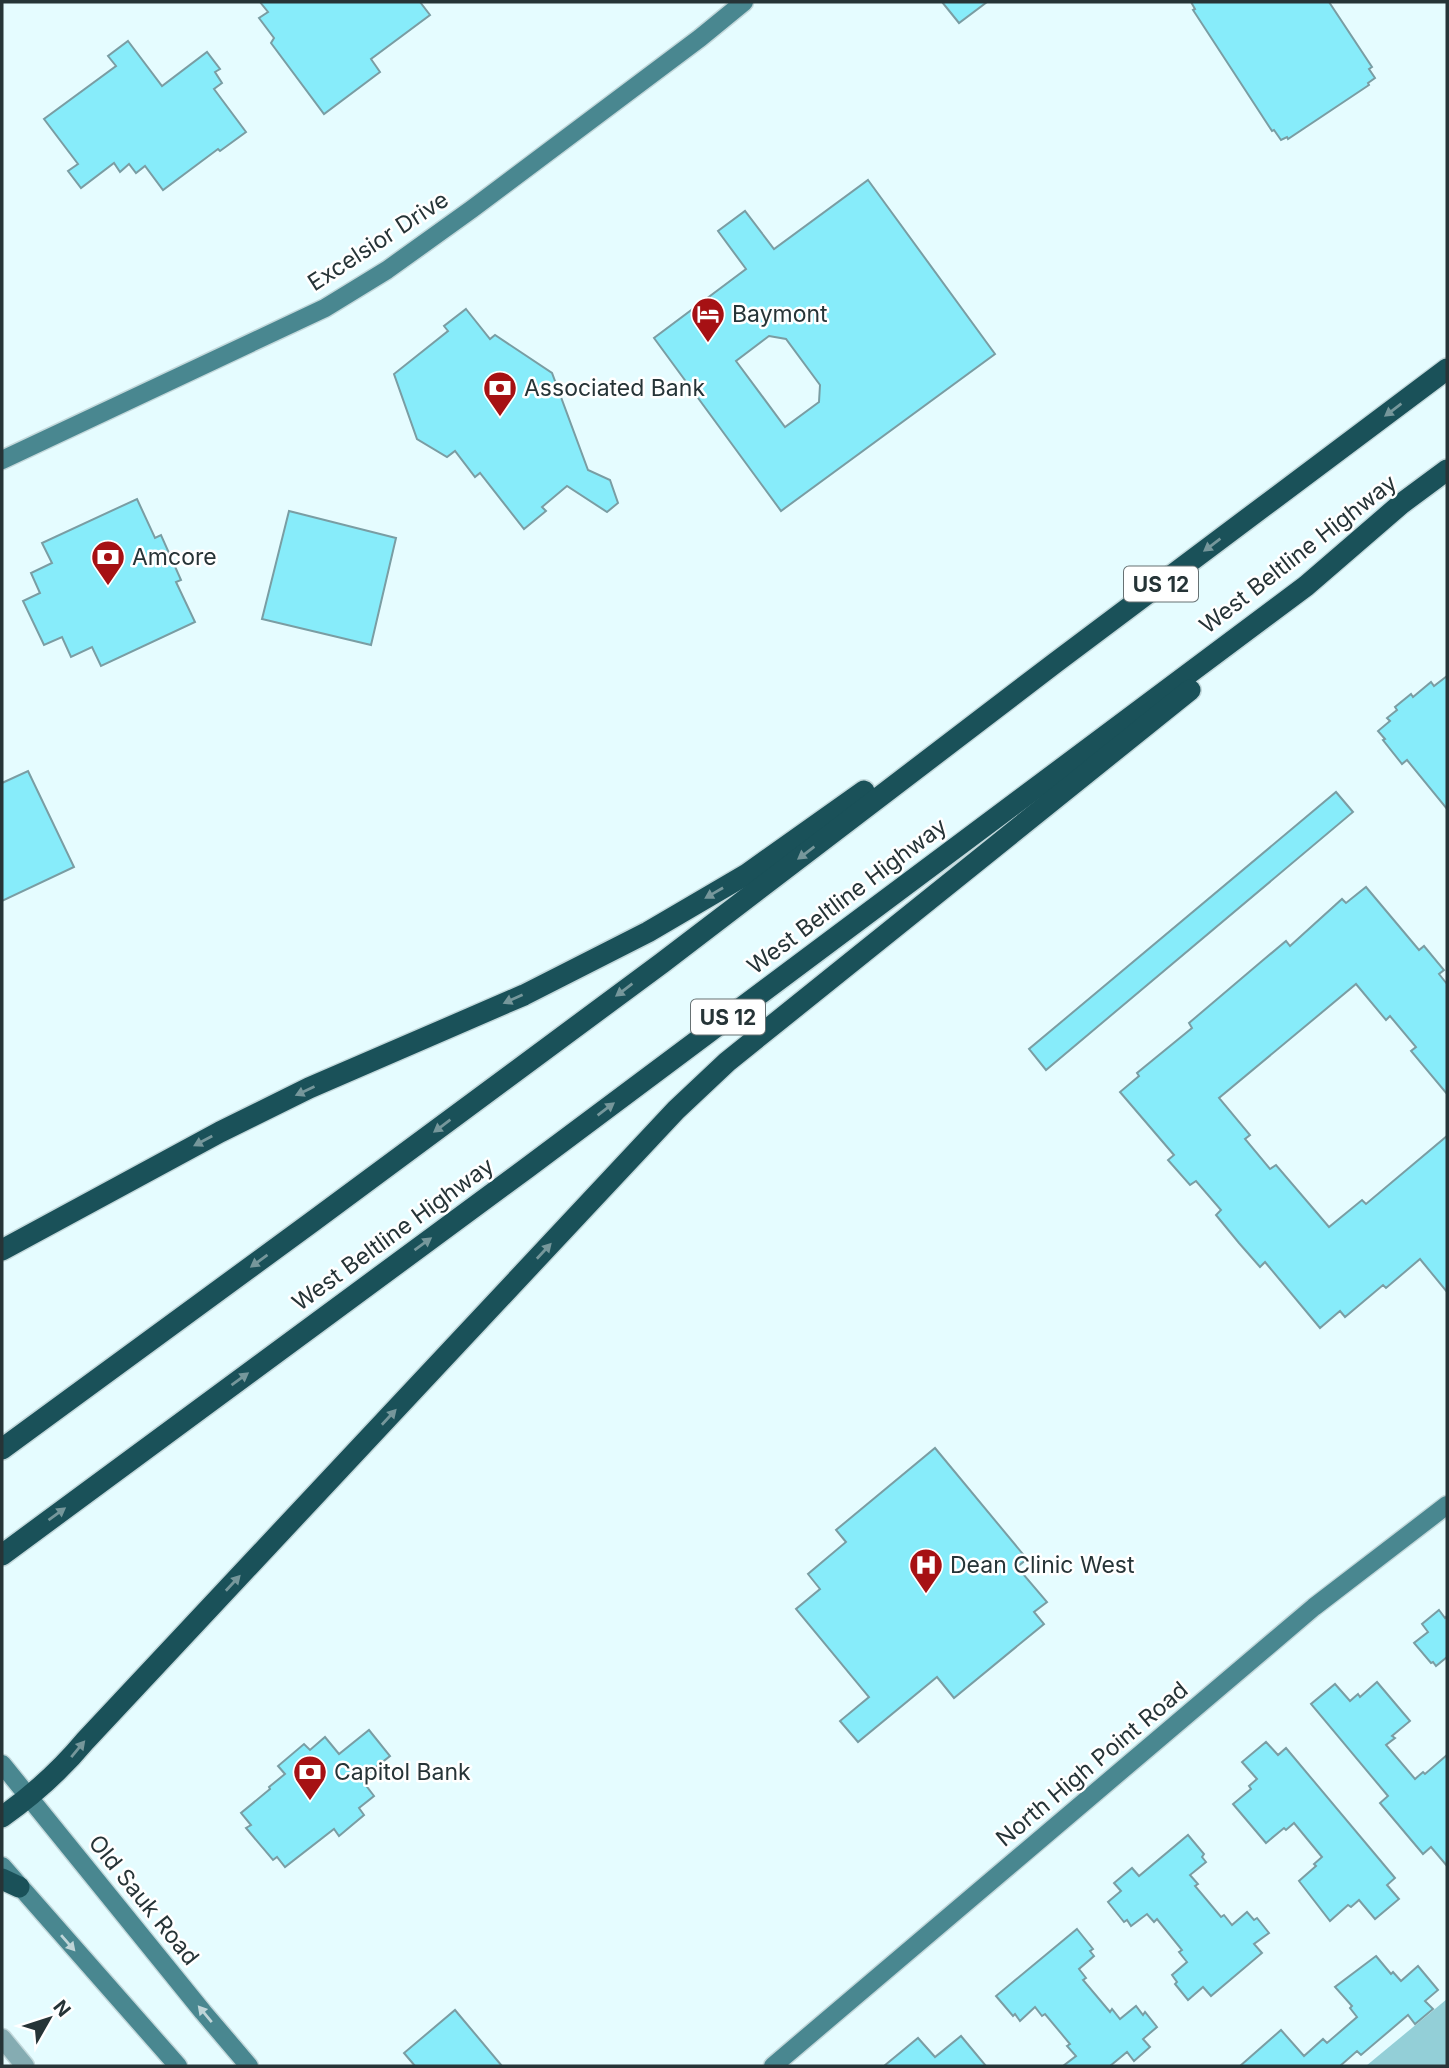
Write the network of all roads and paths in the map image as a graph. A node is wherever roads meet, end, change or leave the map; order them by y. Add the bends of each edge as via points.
1 (744, 2) edge
2 (1447, 369) edge
3 (2, 460) edge
4 (1447, 470) edge
5 (1306, 586) junction
6 (1055, 663) junction
7 (2, 1250) edge
8 (2, 1450) edge
9 (1447, 1505) edge
10 (2, 1555) edge
11 (2, 1764) edge
12 (30, 1797) junction
13 (2, 1817) edge
14 (2, 1867) edge
15 (11, 1883) edge
16 (2, 2038) edge
17 (24, 2066) edge
18 (178, 2066) edge
19 (249, 2066) edge
20 (773, 2066) edge

1 - 3 street, Excelsior Drive via 387,271 325,308
2 -> 6 highway, US 12
4 - 5 highway, West Beltline Highway / US 12
10 -> 5 highway, West Beltline Highway / US 12
12 -> 5 highway via 718,1070 1221,664
6 -> 7 highway via 747,874 648,932 524,995 309,1088
6 -> 8 highway, US 12 via 662,963
9 - 20 street, North High Point Road via 1314,1608
11 - 12 street, Old Sauk Road
12 - 13 highway
19 -> 12 street, Old Sauk Road
14 - 15 street
15 -> 18 street
16 - 17 street

